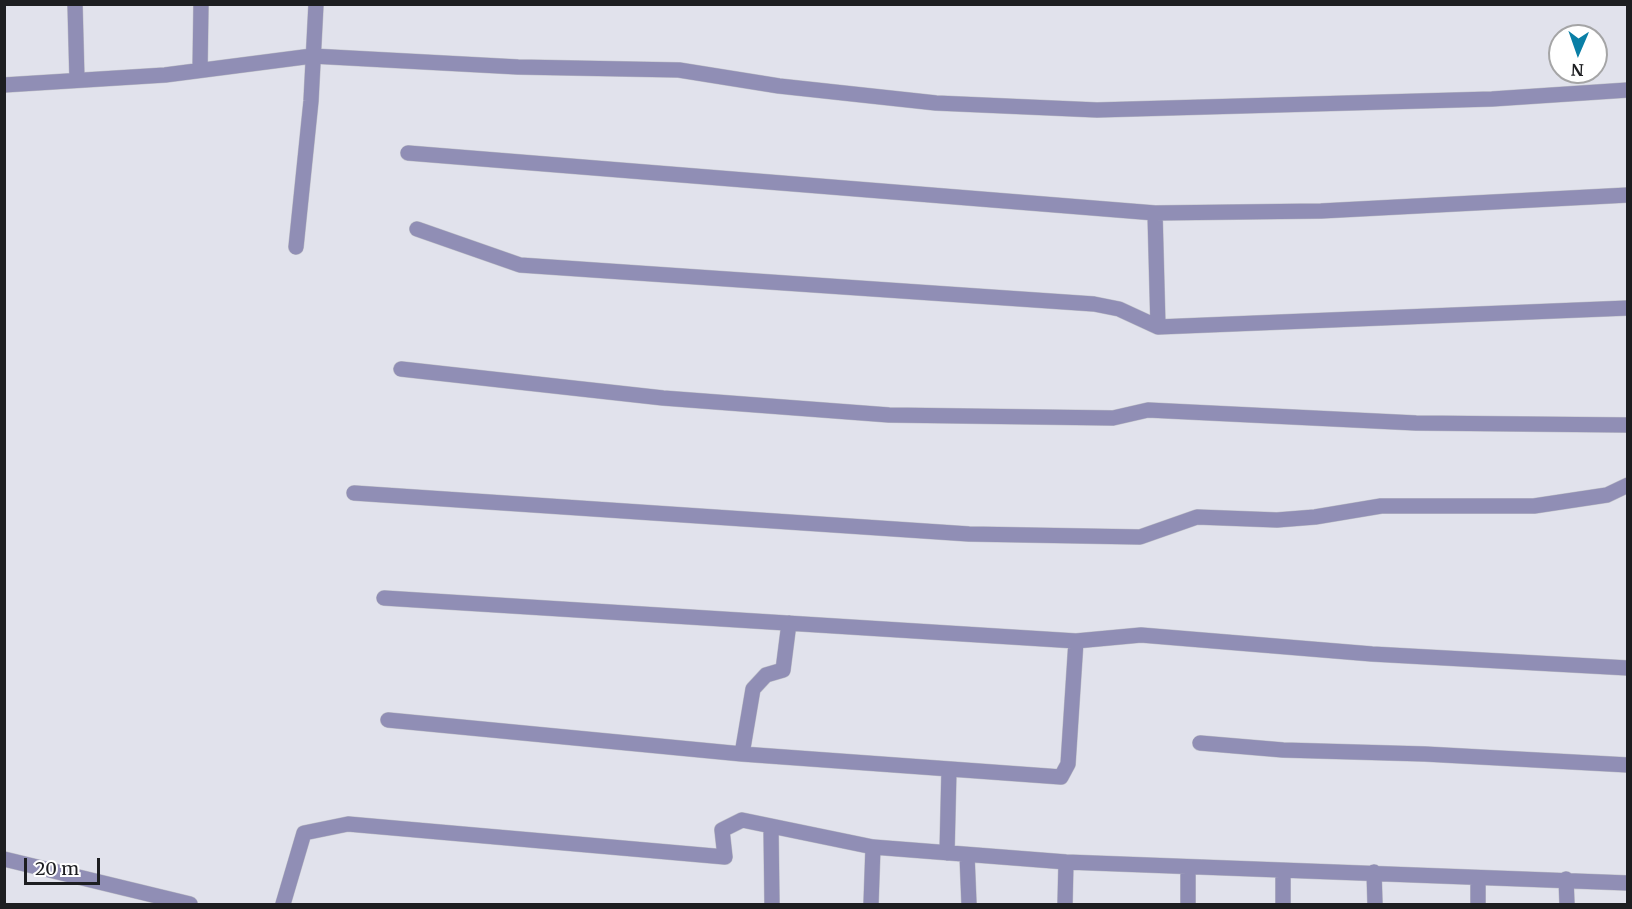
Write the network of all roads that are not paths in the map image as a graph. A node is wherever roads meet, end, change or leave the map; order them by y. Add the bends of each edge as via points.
1 (75, 4) edge
2 (201, 4) edge
3 (316, 4) edge
4 (312, 56) junction
5 (200, 70) junction
6 (77, 80) junction
7 (4, 85) edge
8 (1628, 90) edge
9 (408, 153) dead end
10 (1628, 195) edge
11 (1155, 213) junction
12 (417, 229) dead end
13 (296, 247) dead end
14 (1628, 308) edge
15 (1158, 327) junction
16 (401, 369) dead end
17 (1628, 426) edge
18 (1628, 485) edge
19 (354, 493) dead end
20 (384, 598) dead end
21 (789, 623) junction
22 (1076, 641) junction
23 (1628, 668) edge
24 (388, 720) dead end
25 (1200, 742) dead end
26 (742, 754) junction
27 (1628, 765) edge
28 (950, 769) junction
29 (771, 828) junction
30 (873, 847) junction
31 (947, 853) junction
32 (967, 855) junction
33 (4, 859) edge
34 (1066, 862) junction
35 (1188, 867) junction
36 (1283, 872) junction
37 (1374, 872) junction
38 (1478, 878) junction
39 (1566, 879) junction
40 (1628, 883) edge
41 (190, 904) edge
42 (283, 904) edge
43 (772, 904) edge
44 (871, 904) edge
45 (969, 904) edge
46 (1065, 904) edge
47 (1188, 904) edge
48 (1283, 904) edge
49 (1375, 904) edge
50 (1478, 904) edge
51 (1567, 904) edge

1 - 6 street
2 - 5 street
3 - 4 street
4 - 5 street
4 - 8 street via 518,67 679,70 779,86 936,103 1097,110 1492,99
4 - 13 street
5 - 6 street
6 - 7 street
9 - 11 street
10 - 11 street via 1322,211
11 - 15 street
12 - 15 street via 520,266 1094,304 1119,309
14 - 15 street
16 - 17 street via 663,398 889,415 1113,418 1148,410 1416,423
18 - 19 street via 1607,495 1534,506 1381,506 1277,520 1197,517 1140,537 969,534
20 - 21 street
21 - 22 street
21 - 26 street via 783,670 766,675 753,689
22 - 23 street via 1141,635 1372,654
22 - 28 street via 1068,764 1061,777
24 - 26 street
25 - 27 street via 1283,750
26 - 28 street
28 - 31 street
29 - 30 street
29 - 42 street via 742,820 722,830 725,857 348,824 304,833
29 - 43 street
30 - 31 street
30 - 44 street
31 - 32 street
32 - 34 street
32 - 45 street
33 - 41 street
34 - 35 street
34 - 46 street
35 - 36 street
35 - 47 street
36 - 37 street
36 - 48 street
37 - 38 street
37 - 49 street
38 - 39 street
38 - 50 street
39 - 40 street
39 - 51 street

